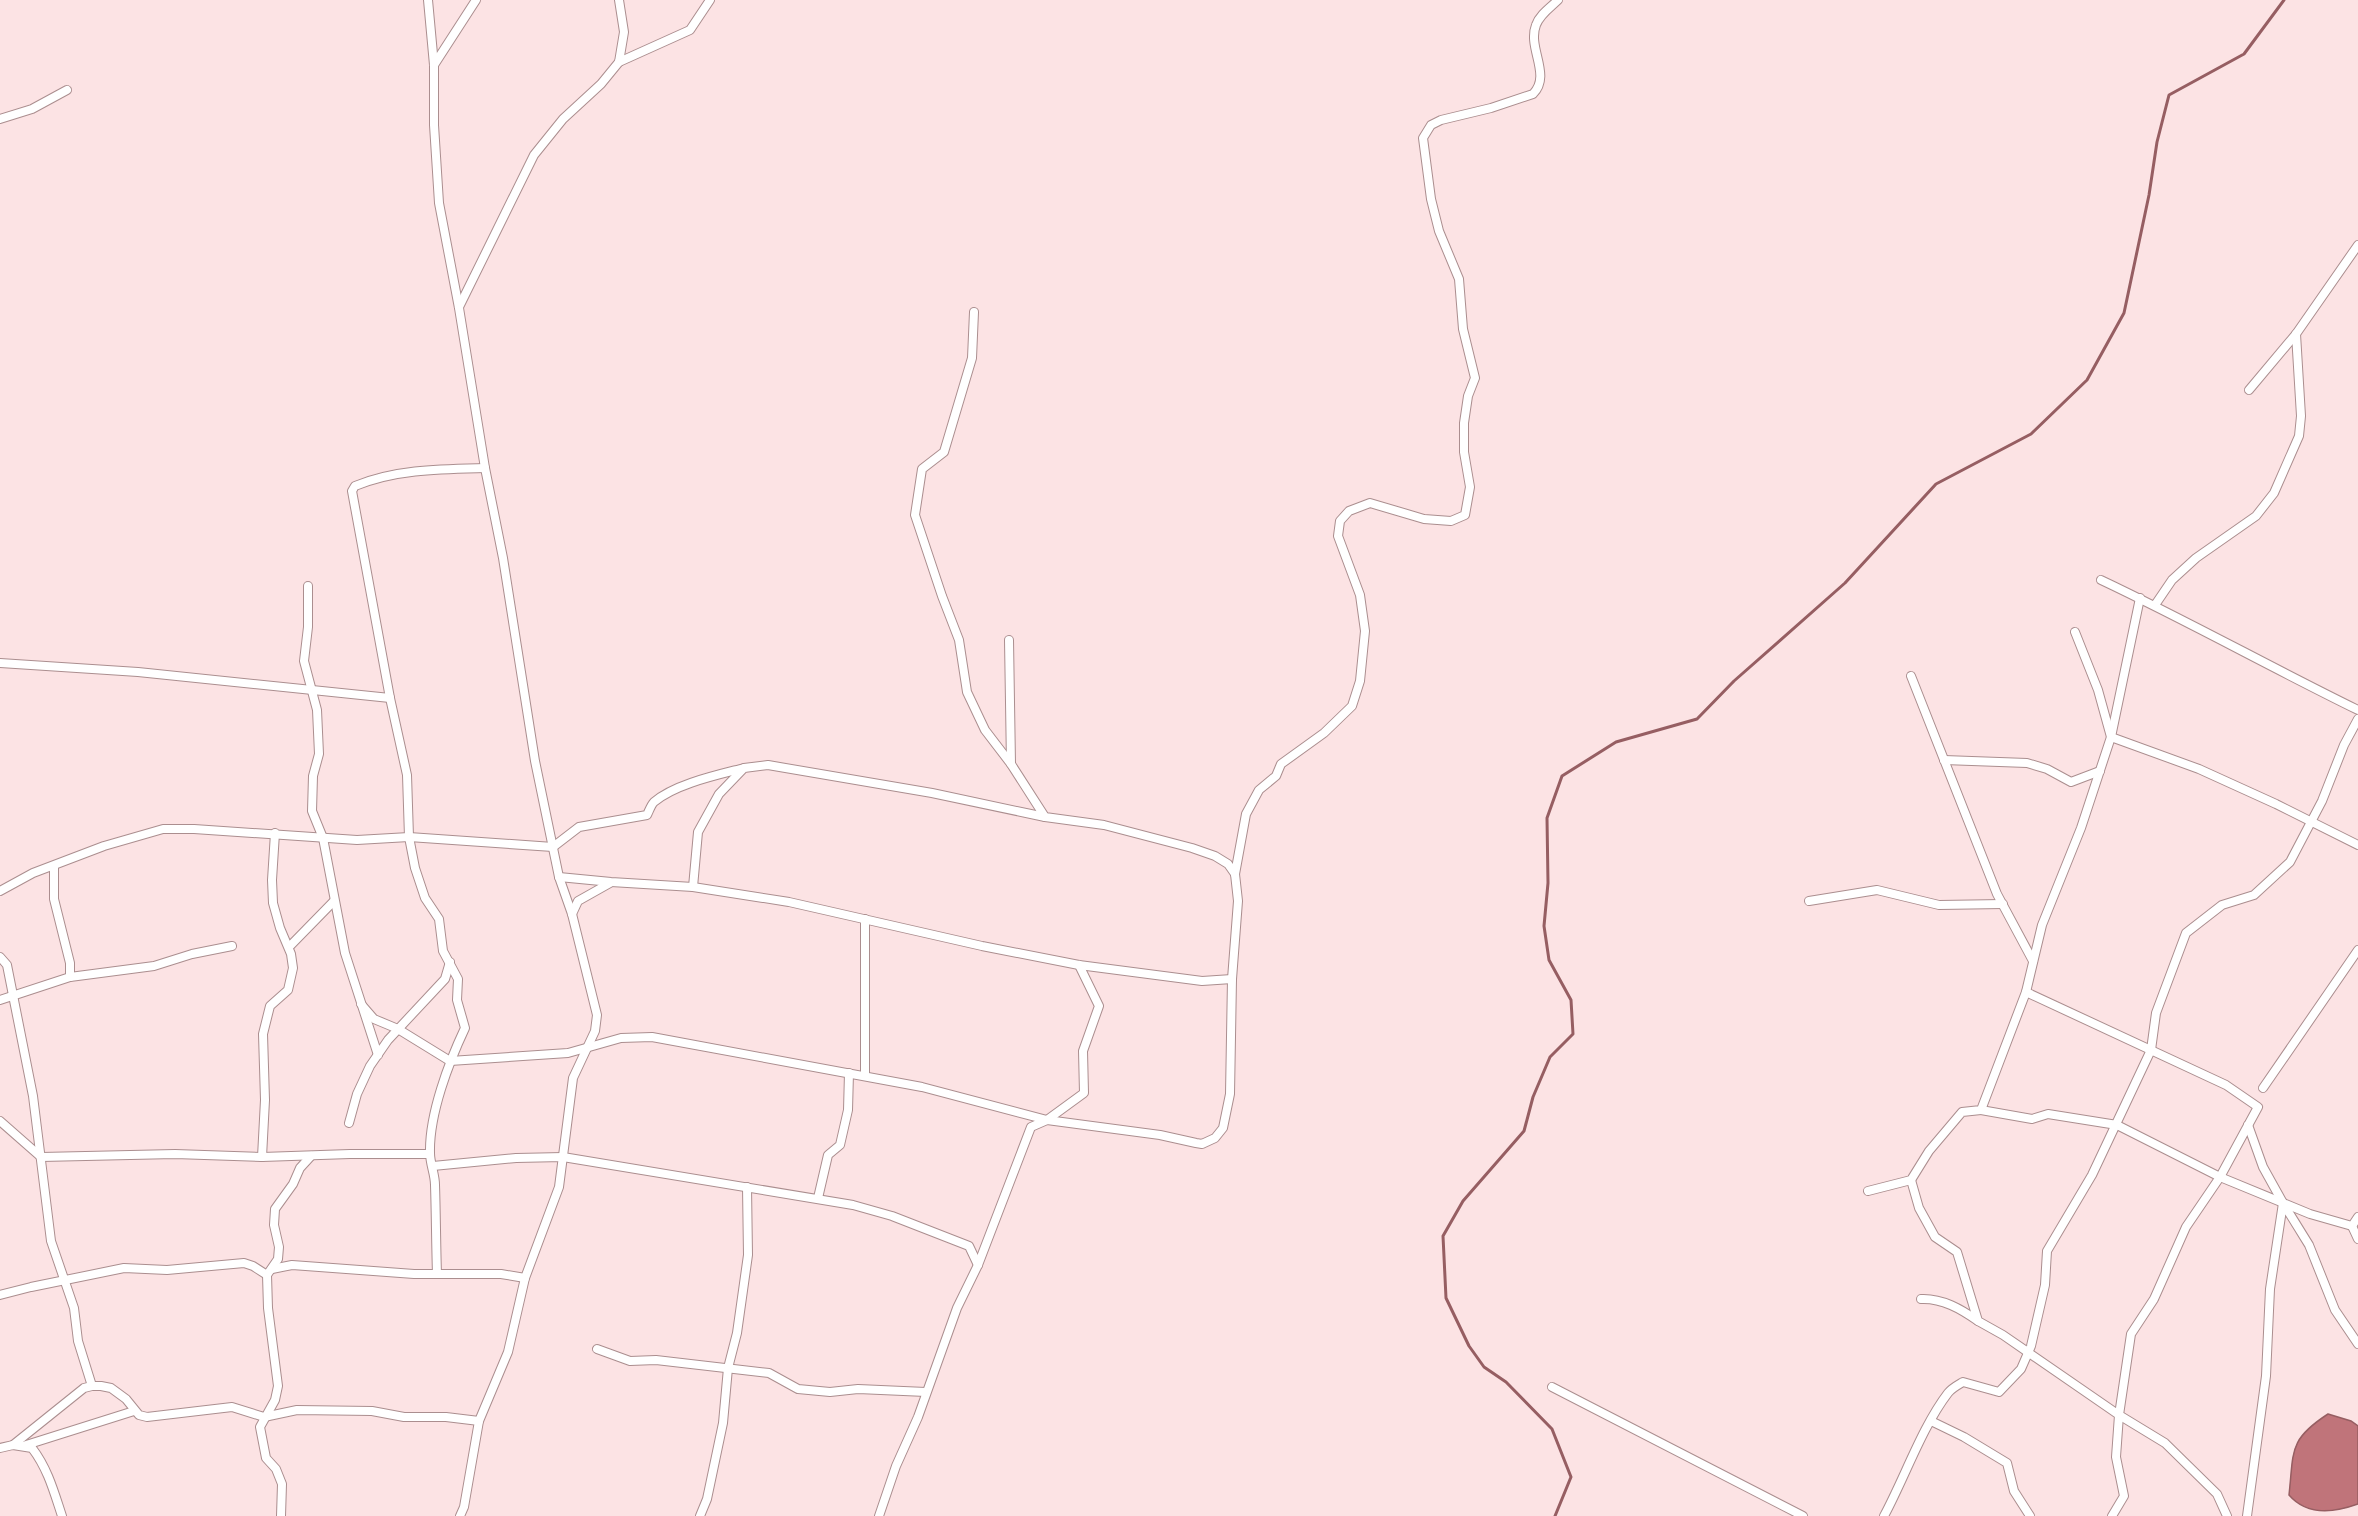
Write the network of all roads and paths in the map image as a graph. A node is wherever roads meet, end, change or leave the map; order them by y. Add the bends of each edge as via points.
1 (428, 0) edge
2 (476, 0) edge
3 (619, 0) edge
4 (710, 0) edge
5 (1558, 0) edge
6 (619, 62) junction
7 (434, 65) junction
8 (67, 90) dead end
9 (0, 119) edge
10 (2358, 244) edge
11 (459, 308) junction
12 (974, 312) dead end
13 (2296, 334) junction
14 (2249, 390) dead end
15 (485, 468) junction
16 (2101, 580) dead end
17 (308, 586) dead end
18 (2140, 598) junction
19 (2155, 605) junction
20 (2075, 632) dead end
21 (1009, 640) dead end
22 (0, 663) edge
23 (1911, 676) dead end
24 (312, 690) junction
25 (390, 698) junction
26 (2358, 710) edge
27 (2358, 719) edge
28 (2111, 737) junction
29 (1944, 760) junction
30 (1011, 764) junction
31 (744, 768) junction
32 (2100, 771) junction
33 (1045, 817) junction
34 (2310, 823) junction
35 (275, 834) junction
36 (410, 837) junction
37 (323, 838) junction
38 (2358, 846) edge
39 (553, 847) junction
40 (54, 866) junction
41 (1235, 874) junction
42 (559, 877) junction
43 (610, 882) junction
44 (693, 887) junction
45 (0, 891) edge
46 (1809, 901) dead end
47 (334, 902) junction
48 (2003, 904) junction
49 (572, 914) junction
50 (865, 919) junction
51 (232, 946) dead end
52 (289, 948) junction
53 (2358, 950) edge
54 (0, 957) edge
55 (450, 962) junction
56 (2034, 962) junction
57 (1079, 965) junction
58 (70, 977) junction
59 (1232, 979) junction
60 (2026, 992) junction
61 (13, 996) junction
62 (0, 1000) edge
63 (361, 1004) junction
64 (398, 1029) junction
65 (588, 1048) junction
66 (2151, 1050) junction
67 (378, 1055) junction
68 (450, 1060) junction
69 (849, 1073) junction
70 (865, 1075) junction
71 (2263, 1088) dead end
72 (1981, 1110) junction
73 (1047, 1120) junction
74 (0, 1121) edge
75 (349, 1124) dead end
76 (2117, 1125) junction
77 (2248, 1125) junction
78 (430, 1154) junction
79 (311, 1156) junction
80 (41, 1157) junction
81 (262, 1157) junction
82 (563, 1157) junction
83 (433, 1166) junction
84 (2220, 1177) junction
85 (1911, 1180) junction
86 (747, 1187) junction
87 (1869, 1191) dead end
88 (818, 1198) junction
89 (2283, 1203) junction
90 (2358, 1217) edge
91 (2352, 1226) junction
92 (2358, 1239) edge
93 (978, 1264) junction
94 (270, 1272) junction
95 (437, 1274) junction
96 (525, 1278) junction
97 (65, 1280) junction
98 (0, 1295) edge
99 (1921, 1299) dead end
100 (1978, 1321) junction
101 (2358, 1344) edge
102 (597, 1349) dead end
103 (2027, 1354) junction
104 (728, 1368) junction
105 (92, 1386) junction
106 (1552, 1388) dead end
107 (926, 1392) junction
108 (134, 1411) junction
109 (2119, 1415) junction
110 (264, 1416) junction
111 (479, 1421) junction
112 (1931, 1421) junction
113 (13, 1445) junction
114 (22, 1446) junction
115 (0, 1448) edge
116 (62, 1516) edge
117 (281, 1516) edge
118 (460, 1516) edge
119 (700, 1516) edge
120 (879, 1516) edge
121 (1803, 1516) edge
122 (1884, 1516) edge
123 (2030, 1516) edge
124 (2112, 1516) edge
125 (2227, 1516) edge
126 (2247, 1516) edge

1 - 7 street
2 - 7 street
3 - 6 street via 624,32
4 - 6 street via 690,30
5 - 41 street via 1536,25 1541,78 1537,90 1491,108 1441,120 1431,125 1423,138 1439,231 1460,279 1462,329 1475,378 1464,423 1470,487 1465,514 1450,521 1424,519 1370,503 1349,511 1340,521 1338,536 1360,595 1365,631 1360,681 1352,706 1324,733 1281,764 1276,776 1259,790 1246,814
6 - 11 street via 534,155
7 - 11 street via 440,204
8 - 9 street via 32,109
10 - 13 street
11 - 15 street
12 - 30 street via 972,358 944,452 922,469 915,514 959,640 967,692 985,730
13 - 14 street
13 - 19 street via 2299,436 2274,493 2256,516 2172,580
15 - 25 street via 428,470 365,482 352,491
15 - 39 street
16 - 18 street
17 - 24 street via 304,661
18 - 19 street
18 - 28 street
19 - 26 street
20 - 28 street
21 - 30 street
22 - 24 street
23 - 29 street
24 - 25 street
24 - 37 street via 319,753 313,776 312,811
25 - 36 street via 407,775
27 - 34 street
28 - 32 street
28 - 34 street via 2199,770
29 - 32 street via 2027,764 2048,769 2071,782
29 - 48 street
30 - 33 street
31 - 33 street via 768,765
31 - 39 street via 674,791 653,803 647,815 579,827
31 - 44 street via 719,794 698,832
32 - 56 street via 2043,925
33 - 41 street via 1104,825 1192,848 1215,856
34 - 38 street
34 - 66 street via 2290,862 2254,894 2222,905 2187,933 2156,1013
35 - 37 street
35 - 40 street via 163,829
35 - 52 street via 273,903
36 - 37 street
36 - 39 street
36 - 55 street via 419,884 439,920 443,951
37 - 47 street
39 - 42 street
40 - 45 street
40 - 58 street via 54,899
41 - 59 street via 1238,901
42 - 43 street
42 - 49 street
43 - 44 street
43 - 49 street via 578,901
44 - 50 street
46 - 48 street via 1877,890 1940,904
47 - 52 street
47 - 63 street
48 - 56 street
49 - 65 street via 597,1015
50 - 57 street
50 - 70 street
51 - 58 street via 154,966
52 - 81 street via 292,968 288,990 270,1006 263,1034 266,1100
53 - 71 street
54 - 61 street via 7,965
55 - 64 street via 445,979
55 - 68 street via 458,979 457,1000 465,1028
56 - 60 street
57 - 59 street via 1202,981
57 - 73 street via 1099,1006 1083,1051 1084,1093
58 - 61 street
59 - 73 street via 1230,1094 1223,1128 1215,1138 1196,1143
60 - 66 street
60 - 72 street
61 - 62 street
61 - 80 street
63 - 64 street via 374,1019
63 - 67 street
64 - 67 street
64 - 68 street
65 - 68 street via 568,1053
65 - 69 street via 621,1038 652,1037
65 - 82 street via 573,1078
66 - 76 street
66 - 77 street via 2226,1085 2258,1107
67 - 75 street via 357,1094
68 - 78 street
69 - 70 street
69 - 88 street via 848,1110 840,1146 828,1155
70 - 73 street
72 - 76 street via 2032,1119 2048,1114
72 - 85 street via 1962,1112
73 - 93 street via 1031,1127
74 - 80 street
76 - 84 street
76 - 103 street via 2047,1251 2045,1285
77 - 84 street
77 - 89 street
78 - 79 street
78 - 83 street
79 - 81 street
79 - 94 street via 275,1209 279,1247 278,1259
80 - 81 street
80 - 97 street via 51,1240
82 - 83 street
82 - 86 street
82 - 96 street via 559,1187
83 - 95 street
84 - 89 street
84 - 109 street via 2186,1227 2154,1299 2131,1334
85 - 87 street
85 - 100 street via 1919,1208 1935,1237 1957,1252
86 - 88 street
86 - 104 street via 748,1255
88 - 93 street via 892,1216 969,1246
89 - 91 street
89 - 101 street via 2309,1245 2335,1310
89 - 126 street via 2270,1289 2266,1376
90 - 91 street
91 - 92 street
93 - 107 street
94 - 95 street via 292,1265
94 - 97 street via 235,1263 167,1270 124,1268
94 - 110 street via 268,1308 278,1386 275,1400
95 - 96 street
96 - 111 street via 508,1352
97 - 98 street
97 - 105 street
99 - 100 street via 1959,1308
100 - 103 street
102 - 104 street via 630,1361
103 - 109 street
103 - 112 street via 2021,1369 1999,1392 1963,1382 1950,1391
104 - 107 street via 769,1373 798,1389
104 - 119 street via 723,1422
105 - 108 street via 120,1394
105 - 113 street via 84,1388
106 - 121 street
107 - 120 street
108 - 110 street via 147,1417 232,1407
108 - 114 street
109 - 124 street via 2116,1457 2124,1496
109 - 125 street via 2165,1443 2217,1494
110 - 111 street via 297,1410 372,1411
110 - 117 street via 261,1437 266,1458 282,1484
111 - 118 street
112 - 122 street
112 - 123 street via 2007,1463 2014,1491
113 - 114 street
113 - 115 street
114 - 116 street via 32,1448 45,1468

